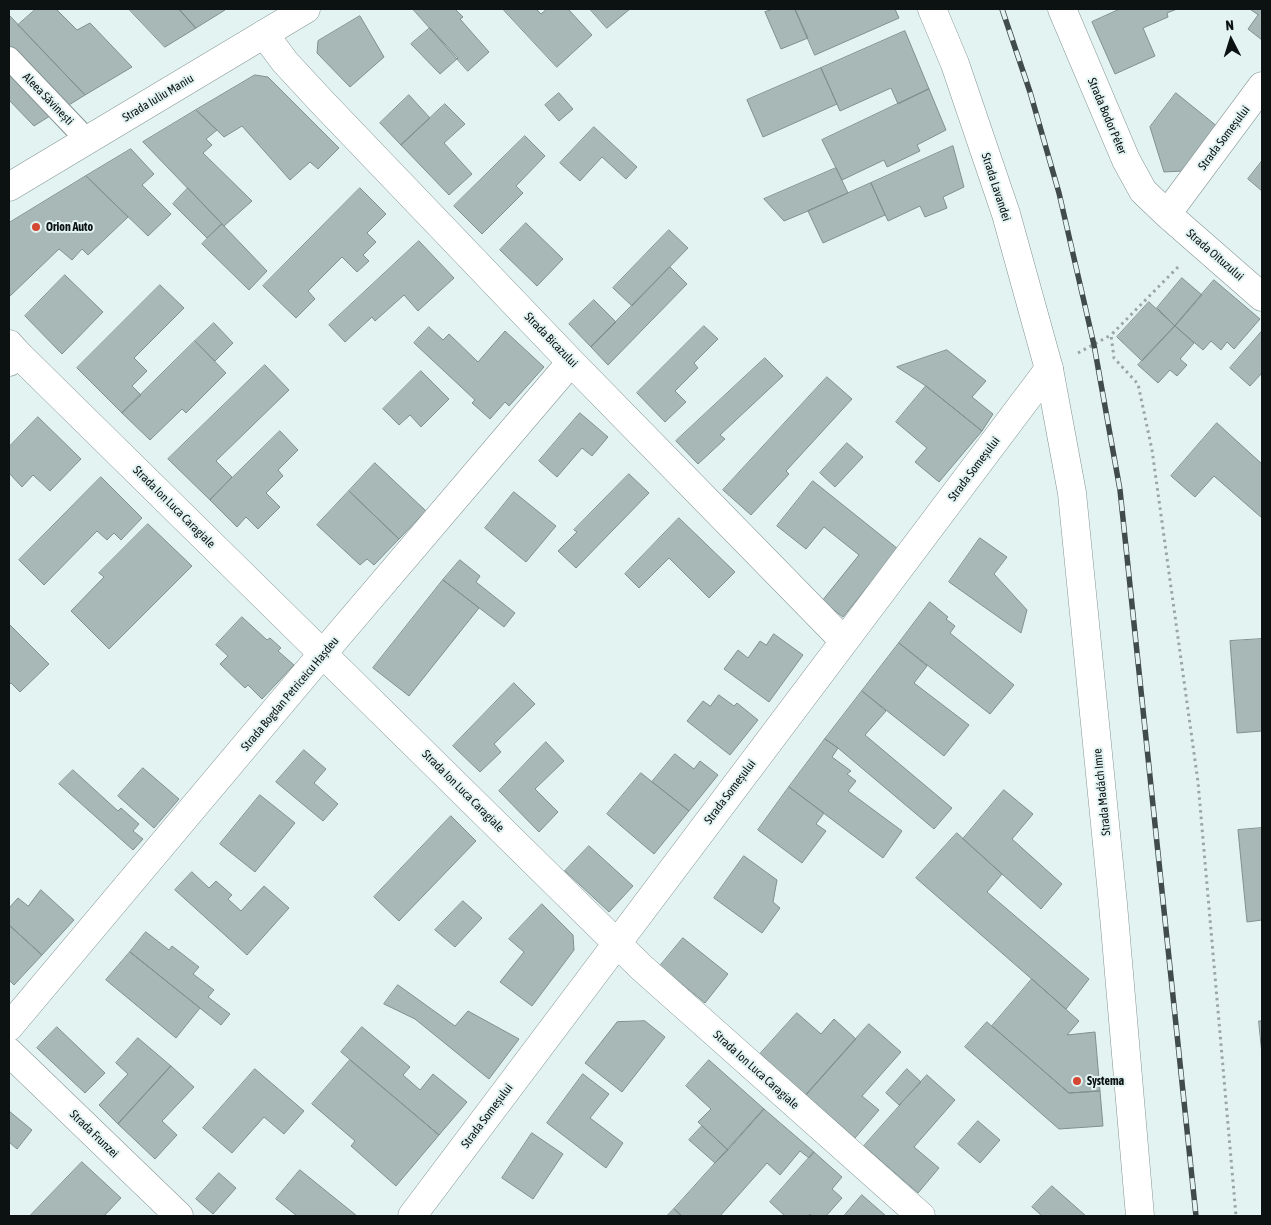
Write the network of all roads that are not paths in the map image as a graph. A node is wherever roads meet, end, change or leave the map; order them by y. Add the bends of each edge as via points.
1 (306, 9) edge
2 (932, 9) edge
3 (1062, 9) edge
4 (264, 34) junction
5 (9, 58) edge
6 (1262, 86) edge
7 (87, 140) junction
8 (9, 187) edge
9 (1167, 214) junction
10 (1262, 297) edge
11 (12, 353) edge
12 (572, 362) junction
13 (1049, 369) junction
14 (844, 641) junction
15 (324, 654) junction
16 (617, 943) junction
17 (9, 1027) edge
18 (9, 1052) edge
19 (179, 1216) edge
20 (412, 1216) edge
21 (920, 1216) edge
22 (1140, 1216) edge

1 - 4 street, Strada Iuliu Maniu
2 - 13 street, Strada Lavandei via 955,64 1006,214
3 - 9 street, Strada Bodor Péter via 1126,160 1143,191
4 - 7 street, Strada Iuliu Maniu
4 - 12 street, Strada Bicazului via 322,102
5 - 7 lane, Aleea Săvinești
6 - 9 street, Strada Someșului
7 - 8 street, Strada Iuliu Maniu
9 - 10 street, Strada Oituzului
11 - 15 street, Strada Ion Luca Caragiale
12 - 14 street, Strada Bicazului
12 - 15 street, Strada Bogdan Petriceicu Hașdeu
13 - 14 street, Strada Someșului
13 - 22 street, Strada Madách Imre via 1072,493
14 - 16 street, Strada Someșului
15 - 16 street, Strada Ion Luca Caragiale
15 - 17 street, Strada Bogdan Petriceicu Hașdeu
16 - 20 street, Strada Someșului
16 - 21 street, Strada Ion Luca Caragiale via 641,968
18 - 19 street, Strada Frunzei

